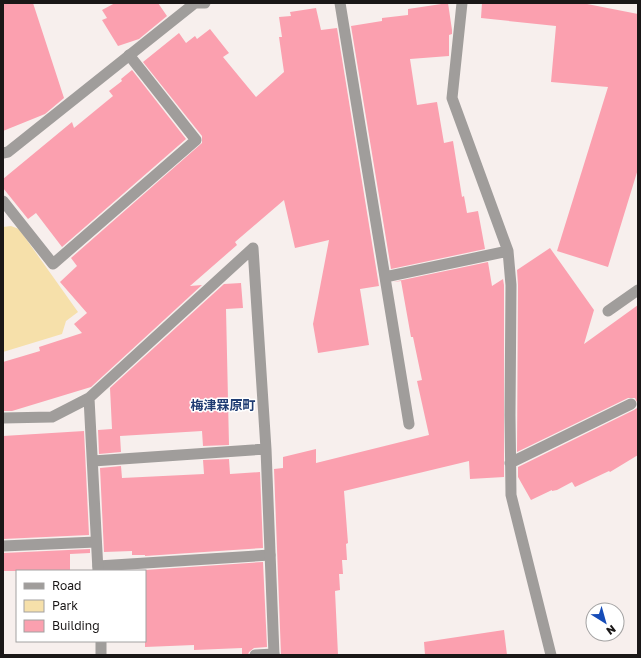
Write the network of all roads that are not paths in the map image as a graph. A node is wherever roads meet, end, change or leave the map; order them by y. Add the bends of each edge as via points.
1 (195, 3) edge
2 (205, 3) edge
3 (340, 3) edge
4 (462, 3) edge
5 (129, 55) junction
6 (3, 153) edge
7 (3, 200) edge
8 (508, 251) junction
9 (385, 277) junction
10 (638, 290) edge
11 (608, 311) dead end
12 (89, 398) junction
13 (631, 404) dead end
14 (3, 418) edge
15 (409, 424) dead end
16 (266, 449) junction
17 (93, 461) junction
18 (510, 463) junction
19 (96, 542) junction
20 (3, 546) edge
21 (270, 555) junction
22 (98, 568) edge
23 (101, 642) edge
24 (274, 654) edge
25 (101, 655) edge
26 (255, 655) edge
27 (551, 655) edge

1 - 2 street
1 - 5 street
3 - 9 street
4 - 8 street via 452,98
5 - 6 street via 8,152
5 - 7 street via 196,140 53,264
8 - 9 street
8 - 18 street via 511,285
9 - 15 street
10 - 11 street
12 - 14 street via 52,417
12 - 16 street via 253,248
12 - 17 street
13 - 18 street
16 - 17 street
16 - 21 street
17 - 19 street
18 - 27 street via 511,494
19 - 20 street
19 - 22 street
21 - 22 street
21 - 24 street
23 - 25 street
24 - 26 street

